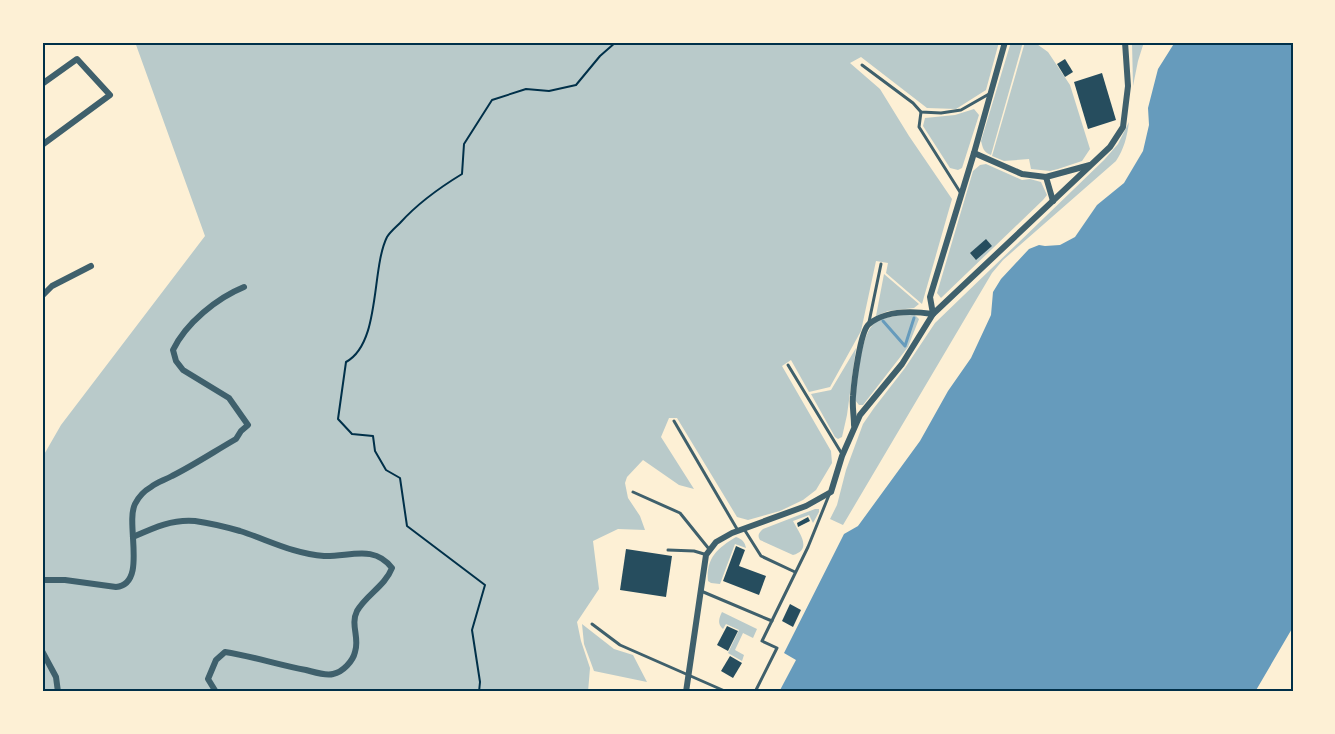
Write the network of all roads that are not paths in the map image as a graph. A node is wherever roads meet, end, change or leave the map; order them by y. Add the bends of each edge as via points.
1 (1005, 42) edge
2 (1125, 42) edge
3 (862, 65) dead end
4 (42, 84) edge
5 (991, 93) junction
6 (921, 112) junction
7 (42, 145) edge
8 (974, 153) junction
9 (1090, 165) junction
10 (1046, 177) junction
11 (961, 193) junction
12 (1053, 201) junction
13 (881, 264) dead end
14 (91, 266) dead end
15 (244, 287) dead end
16 (42, 296) edge
17 (933, 314) junction
18 (869, 324) junction
19 (788, 365) dead end
20 (674, 421) dead end
21 (854, 428) junction
22 (842, 456) junction
23 (633, 492) dead end
24 (831, 492) junction
25 (741, 530) junction
26 (133, 537) junction
27 (668, 550) dead end
28 (708, 553) junction
29 (796, 572) junction
30 (42, 580) edge
31 (701, 591) junction
32 (772, 621) junction
33 (592, 624) dead end
34 (42, 651) edge
35 (688, 676) junction
36 (58, 692) edge
37 (216, 692) edge
38 (686, 692) edge
39 (727, 692) edge
40 (755, 692) edge

1 - 5 street
2 - 9 street via 1128,86 1123,127 1110,147
3 - 6 lane
4 - 7 street via 77,59 110,96
5 - 6 lane via 962,110
5 - 8 street
6 - 11 lane via 919,126
8 - 10 street via 1022,174
8 - 11 street
9 - 10 street
9 - 12 street
10 - 12 street
11 - 17 street via 930,297
12 - 17 street
13 - 18 lane
14 - 16 street via 52,286
15 - 26 street via 205,311 178,338 173,350 183,370 229,398 248,425 236,439 140,495 134,506
17 - 18 street via 884,316
17 - 21 street
18 - 21 street via 857,369
19 - 22 lane
20 - 25 lane
21 - 22 street
22 - 24 street
23 - 28 lane via 680,513
24 - 25 street via 806,506
24 - 29 lane
25 - 28 street via 716,542
25 - 29 lane via 761,556
26 - 30 street via 133,568 130,579 120,586
26 - 37 street via 164,524 193,521 324,556 367,554 385,559 392,568 388,578 358,609 353,620 355,652 347,666 334,674 319,673 225,652 216,660 208,679
27 - 28 lane
28 - 31 street
29 - 32 lane
31 - 32 lane
31 - 35 street
32 - 40 lane via 762,641 777,648
33 - 35 lane via 620,645
34 - 36 street via 56,677
35 - 38 street
35 - 39 lane

